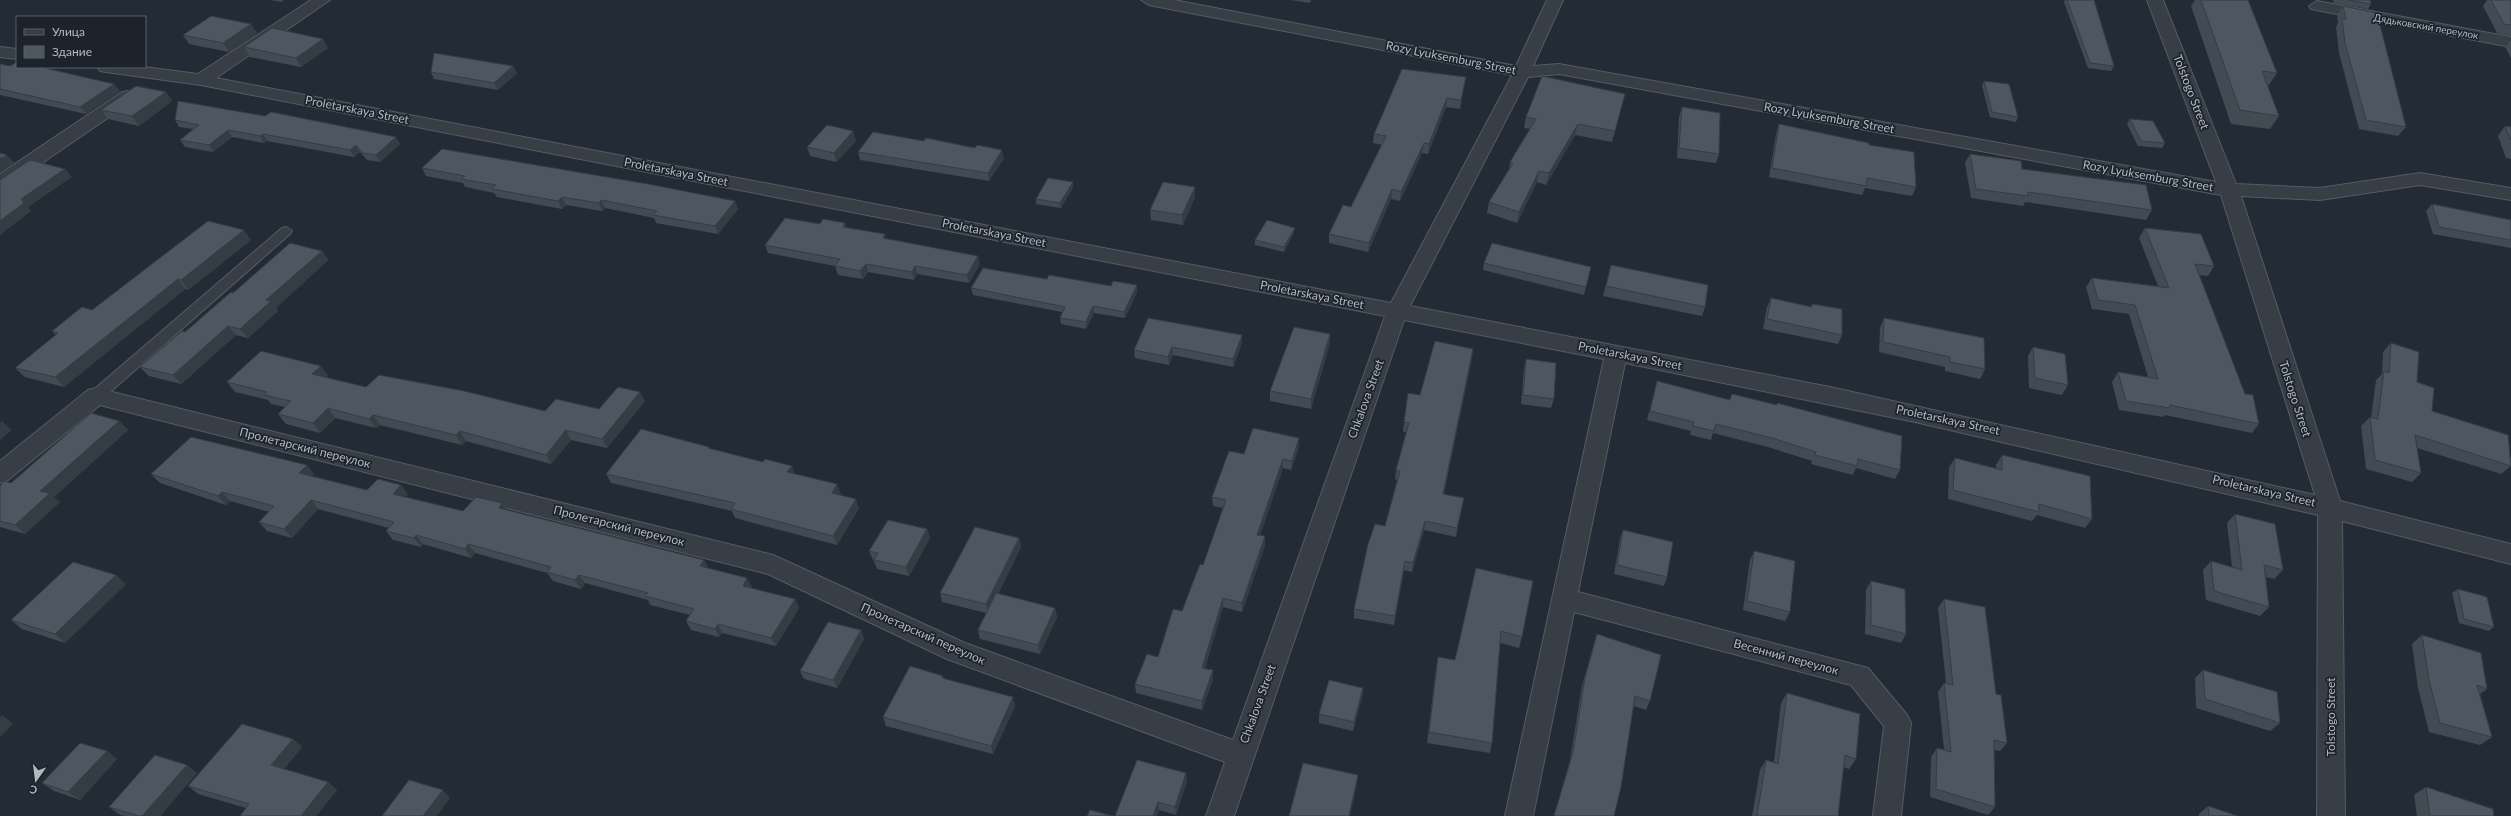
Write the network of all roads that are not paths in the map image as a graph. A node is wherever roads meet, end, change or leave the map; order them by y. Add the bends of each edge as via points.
1 (322, 0) edge
2 (1149, 0) edge
3 (1555, 0) edge
4 (2155, 0) edge
5 (2317, 6) dead end
6 (2511, 42) edge
7 (0, 52) edge
8 (16, 54) edge
9 (112, 68) edge
10 (1522, 72) junction
11 (158, 75) junction
12 (201, 80) junction
13 (0, 184) edge
14 (2229, 190) junction
15 (2511, 194) edge
16 (286, 231) dead end
17 (1397, 311) junction
18 (1616, 354) junction
19 (96, 396) junction
20 (0, 474) edge
21 (2330, 507) junction
22 (2511, 554) edge
23 (1565, 600) junction
24 (1240, 755) junction
25 (1220, 816) edge
26 (1520, 816) edge
27 (1887, 816) edge
28 (2331, 816) edge

1 - 12 street
2 - 10 street, Rozy Lyuksemburg Street
3 - 10 street, Chkalova Street
4 - 14 street, Tolstogo Street
5 - 6 street, Дядьковский переулок
7 - 8 street
9 - 11 street, Proletarskaya Street
10 - 14 street, Rozy Lyuksemburg Street via 1559,69
10 - 17 street, Chkalova Street
11 - 12 street, Proletarskaya Street
11 - 13 street
12 - 17 street, Proletarskaya Street
14 - 15 street, Rozy Lyuksemburg Street via 2320,194 2420,179
14 - 21 street, Tolstogo Street
16 - 19 lane
17 - 18 street, Proletarskaya Street
17 - 24 street, Chkalova Street
18 - 21 street, Proletarskaya Street via 1830,395
18 - 23 street
19 - 20 street
19 - 24 street, Пролетарский переулок via 773,565 956,651
21 - 22 street, Proletarskaya Street
21 - 28 street, Tolstogo Street
23 - 26 street
23 - 27 street, Весенний переулок via 1858,676 1898,723
24 - 25 street, Chkalova Street

